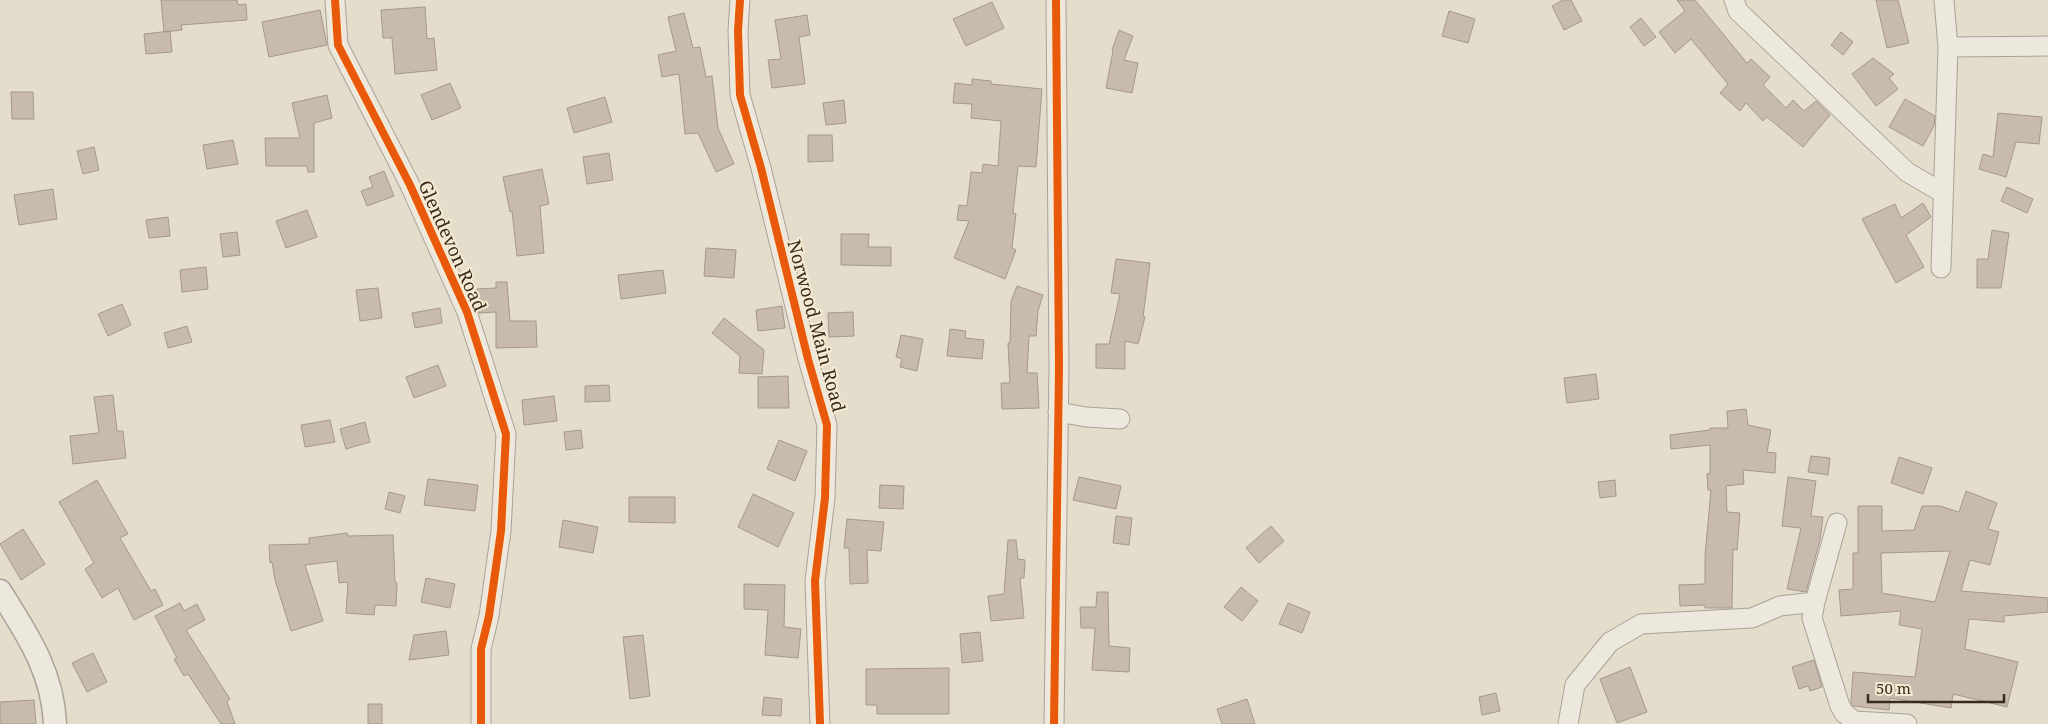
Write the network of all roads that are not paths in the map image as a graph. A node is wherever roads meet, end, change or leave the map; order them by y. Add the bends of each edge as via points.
1 (335, 0) edge
2 (740, 0) edge
3 (1056, 0) edge
4 (1734, 0) edge
5 (1944, 0) edge
6 (2048, 46) edge
7 (1948, 47) junction
8 (1943, 193) junction
9 (1941, 268) dead end
10 (1058, 412) junction
11 (1120, 419) dead end
12 (1837, 523) dead end
13 (0, 591) edge
14 (1815, 602) junction
15 (55, 724) edge
16 (481, 724) edge
17 (820, 724) edge
18 (1054, 724) edge
19 (1568, 724) edge
20 (1907, 724) edge

1 - 16 street, Glendevon Road via 338,46 410,185 467,312 506,434 501,531 482,649
2 - 17 street, Norwood Main Road via 740,95 828,425 825,498 815,581
3 - 10 street
4 - 8 street via 1738,11 1907,172
5 - 7 street
6 - 7 street
7 - 8 street
8 - 9 street
10 - 11 street
10 - 18 street
12 - 14 street
13 - 15 street via 45,670
14 - 19 street via 1780,606 1752,618 1641,624 1610,642 1575,685
14 - 20 street via 1812,618 1844,713 1854,721

